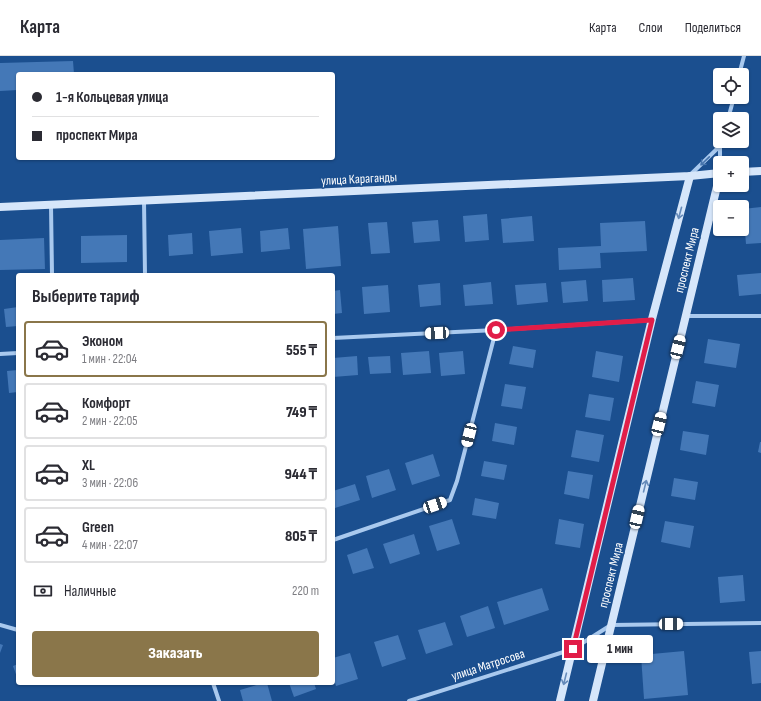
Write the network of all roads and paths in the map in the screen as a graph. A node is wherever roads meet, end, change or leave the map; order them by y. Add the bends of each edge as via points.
1 (744, 56) edge
2 (741, 68) edge
3 (718, 148) edge
4 (761, 171) edge
5 (749, 172) edge
6 (713, 174) edge
7 (690, 176) junction
8 (716, 192) edge
9 (144, 200) junction
10 (51, 205) junction
11 (0, 207) edge
12 (52, 273) edge
13 (145, 273) edge
14 (685, 316) junction
15 (761, 316) edge
16 (652, 320) junction
17 (496, 330) junction
18 (335, 338) edge
19 (16, 353) edge
20 (0, 354) edge
21 (335, 539) edge
22 (761, 623) edge
23 (0, 625) edge
24 (611, 625) junction
25 (16, 629) edge
26 (573, 649) junction
27 (214, 685) edge
28 (219, 701) edge
29 (409, 701) edge
30 (560, 701) edge
31 (593, 701) edge

1 - 2 street
3 -> 7 street
4 - 5 main road
6 - 7 main road, улица Караганды
7 - 9 main road, улица Караганды
7 -> 16 main road, проспект Мира
8 - 14 main road, проспект Мира
9 - 10 main road, улица Караганды
9 - 13 street
10 - 11 main road, улица Караганды
10 - 12 street
14 - 15 street
24 -> 14 main road, проспект Мира
16 - 17 street
16 - 26 main road, проспект Мира
17 - 18 street
17 - 21 street via 450,500
19 - 20 street
22 - 24 street
23 - 25 street
24 - 26 street, улица Матросова
24 - 31 main road, проспект Мира
26 - 29 street, улица Матросова
26 -> 30 main road, проспект Мира
27 - 28 street

